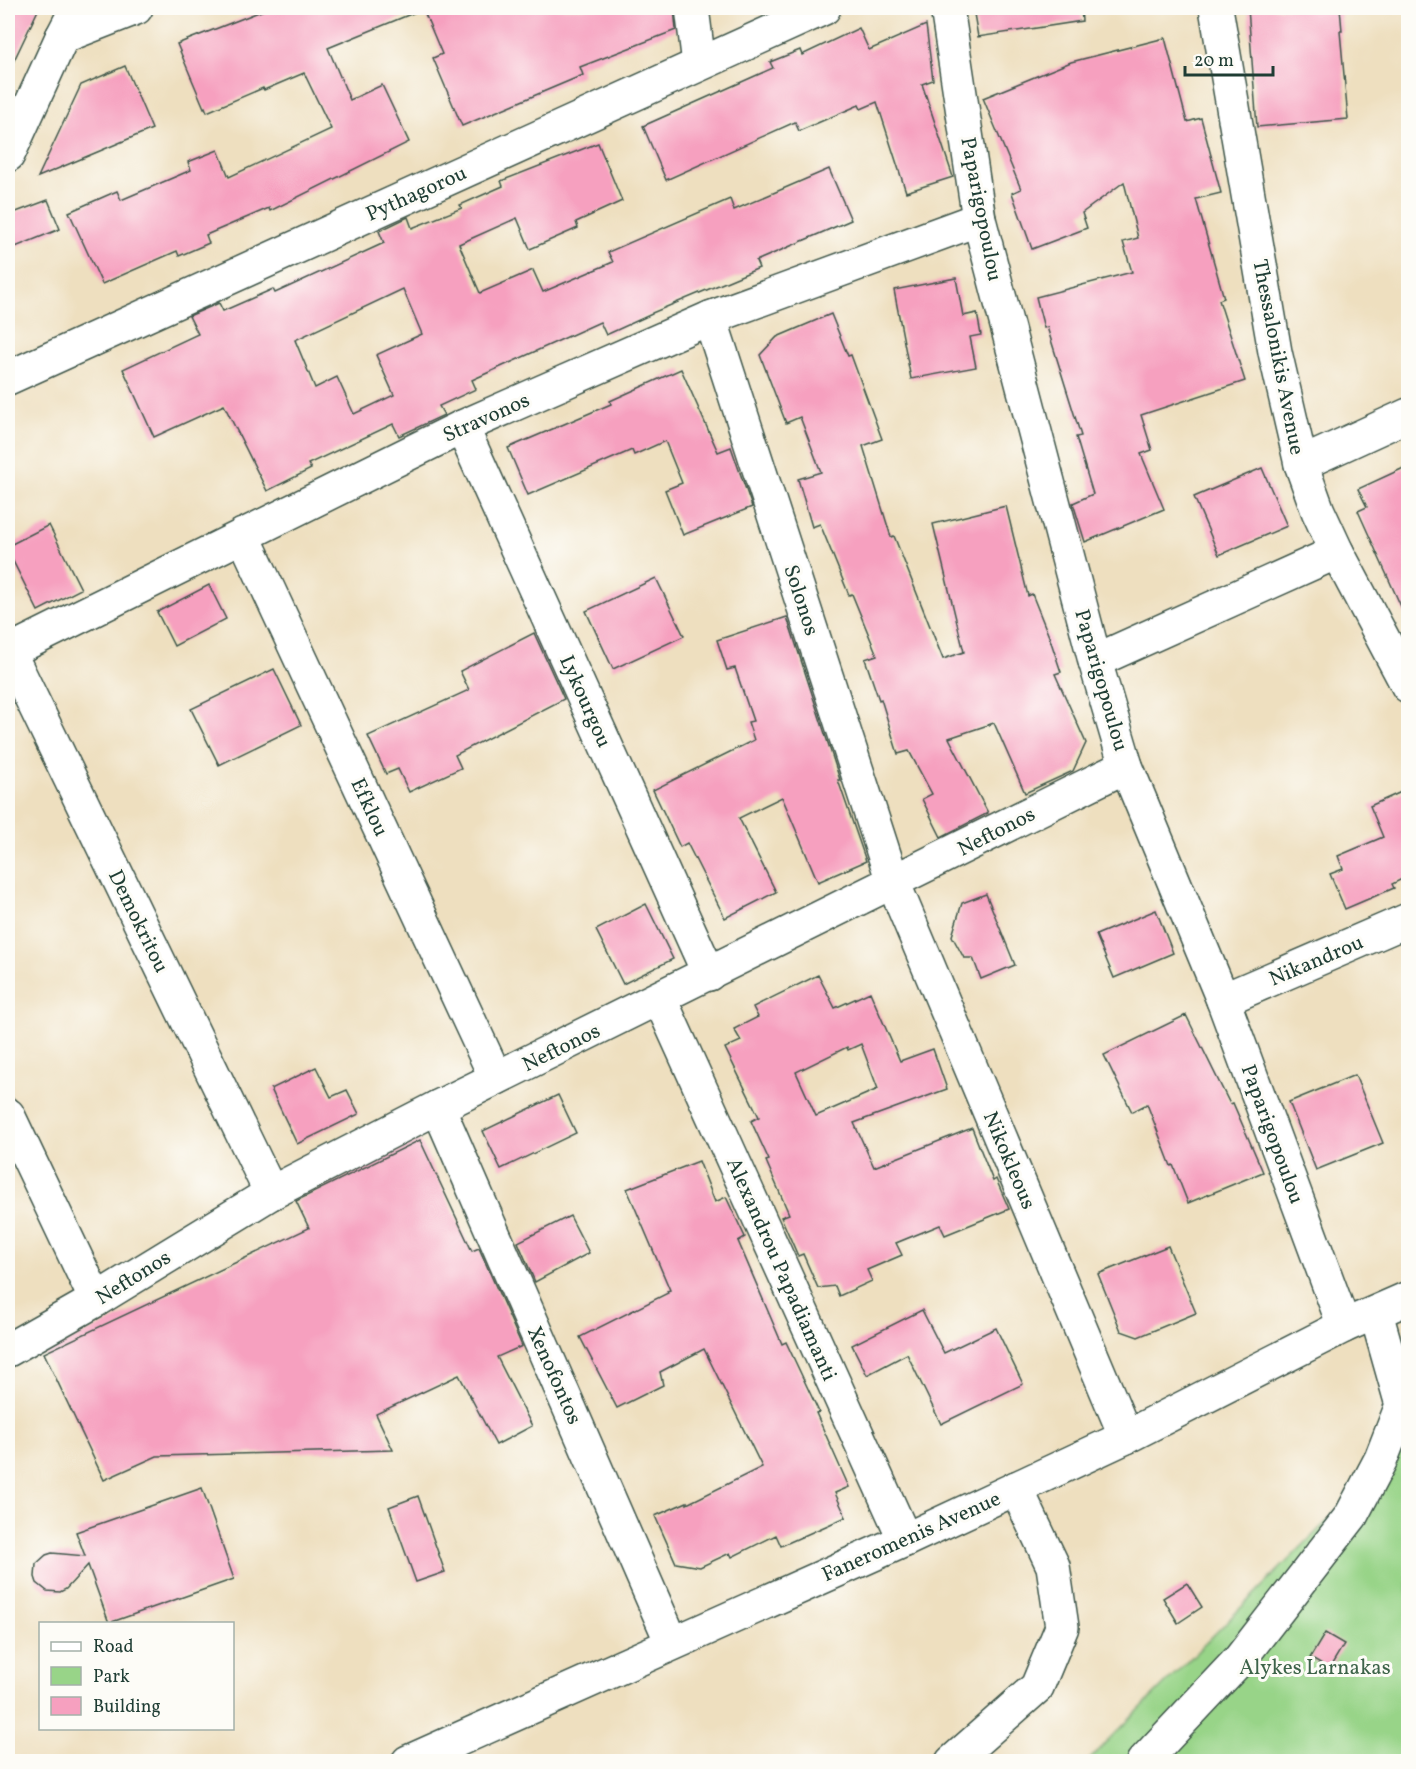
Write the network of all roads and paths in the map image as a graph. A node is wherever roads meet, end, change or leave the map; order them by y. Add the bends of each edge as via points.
1 (78, 8) edge
2 (136, 8) edge
3 (692, 8) edge
4 (824, 8) edge
5 (946, 8) edge
6 (1216, 8) edge
7 (62, 37) junction
8 (699, 64) junction
9 (8, 155) edge
10 (980, 219) junction
11 (710, 318) junction
12 (8, 378) edge
13 (1408, 415) edge
14 (462, 427) junction
15 (1301, 464) junction
16 (243, 535) junction
17 (1337, 552) junction
18 (8, 651) edge
19 (1095, 661) junction
20 (1405, 670) edge
21 (1126, 766) junction
22 (893, 882) junction
23 (1408, 920) edge
24 (709, 974) junction
25 (660, 999) junction
26 (1223, 1000) junction
27 (496, 1078) junction
28 (438, 1107) junction
29 (8, 1115) edge
30 (271, 1193) junction
31 (1408, 1298) edge
32 (96, 1300) junction
33 (1376, 1313) junction
34 (1344, 1326) junction
35 (8, 1350) edge
36 (1126, 1437) junction
37 (1016, 1488) junction
38 (904, 1540) junction
39 (672, 1643) junction
40 (408, 1761) edge
41 (952, 1761) edge
42 (1143, 1761) edge

1 - 7 street
2 - 7 street
3 - 8 street
4 - 8 street, Pythagorou
5 - 10 street, Paparigopoulou
6 - 15 street, Thessalonikis Avenue via 1275,352
7 - 9 street
8 - 12 street, Pythagorou
10 - 11 street, Stravonos
10 - 19 street, Paparigopoulou
11 - 14 street, Stravonos
11 - 22 street, Solonos
13 - 15 street
14 - 16 street, Stravonos
14 - 24 street, Lykourgou
15 - 17 street, Thessalonikis Avenue
16 - 18 street, Stravonos
16 - 27 street, Efklou
17 - 19 street
17 - 20 street, Thessalonikis Avenue
18 - 30 street, Demokritou
19 - 21 street, Paparigopoulou
21 - 22 street, Neftonos
21 - 26 street, Paparigopoulou
22 - 24 street, Neftonos
22 - 36 street, Nikokleous
23 - 26 street, Nikandrou
24 - 25 street, Neftonos
25 - 27 street, Neftonos
25 - 38 street, Alexandrou Papadiamanti
26 - 34 street, Paparigopoulou
27 - 28 street, Neftonos
28 - 30 street, Neftonos
28 - 39 street, Xenofontos
29 - 32 street
30 - 32 street, Neftonos
31 - 33 street, Faneromenis Avenue
32 - 35 street, Neftonos
33 - 34 street, Faneromenis Avenue
33 - 42 street via 1402,1405 1382,1459 1351,1516 1240,1659
34 - 36 street, Faneromenis Avenue
36 - 37 street, Faneromenis Avenue
37 - 38 street, Faneromenis Avenue
37 - 41 street via 1053,1566 1062,1627 1037,1687
38 - 39 street, Faneromenis Avenue
39 - 40 street, Faneromenis Avenue

